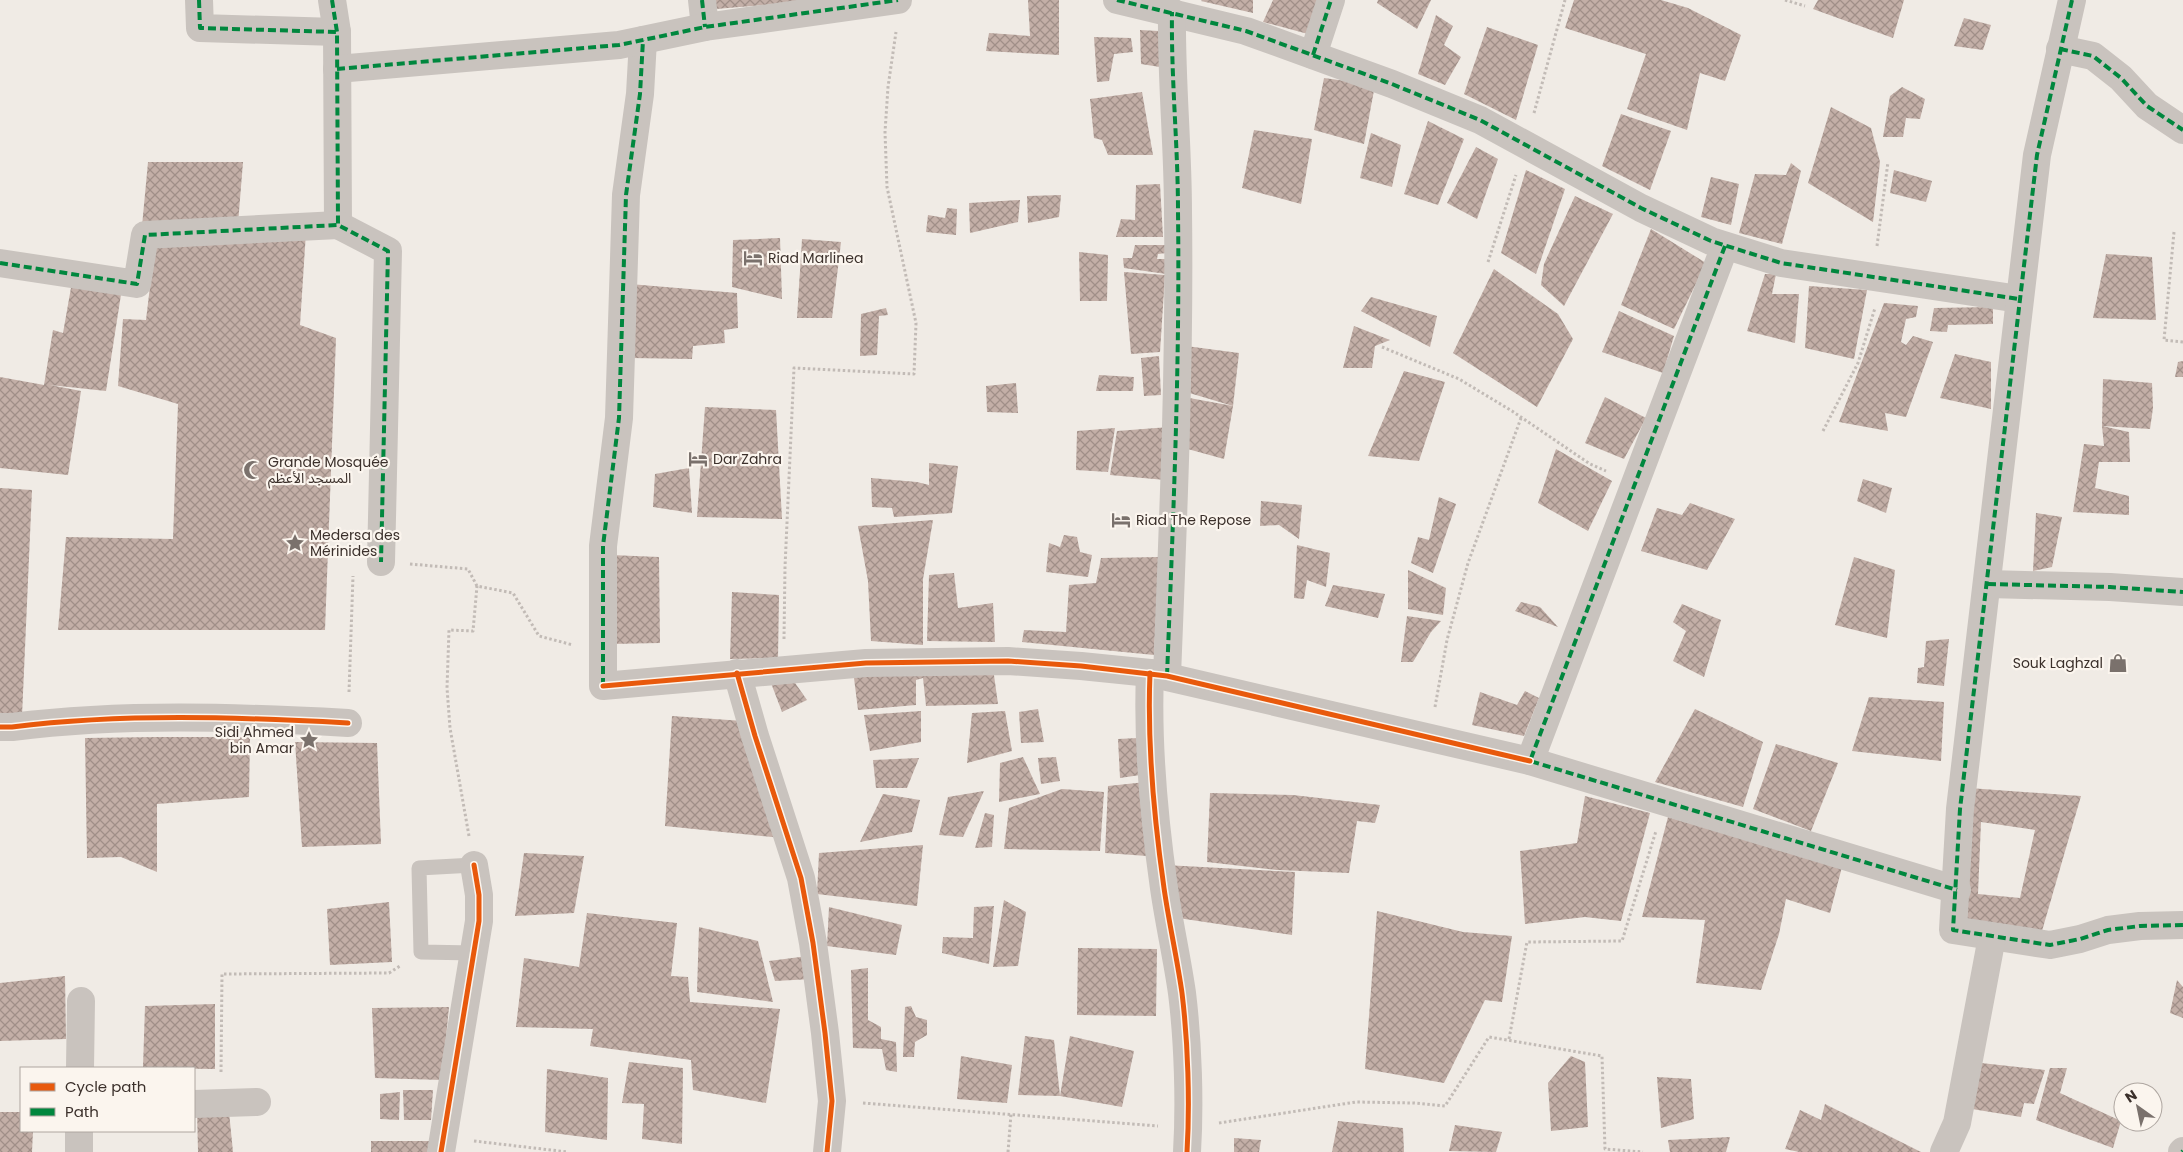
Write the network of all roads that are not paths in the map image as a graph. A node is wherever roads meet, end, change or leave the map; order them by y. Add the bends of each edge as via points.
1 (199, 0) edge
2 (332, 0) edge
3 (702, 0) edge
4 (898, 0) edge
5 (1117, 0) edge
6 (1331, 0) edge
7 (2072, 0) edge
8 (1172, 12) junction
9 (705, 27) junction
10 (337, 32) junction
11 (644, 40) junction
12 (2060, 49) junction
13 (1313, 55) junction
14 (337, 69) junction
15 (2183, 130) edge
16 (338, 224) junction
17 (1725, 246) junction
18 (0, 263) edge
19 (2019, 299) junction
20 (381, 562) road end
21 (1988, 584) junction
22 (2183, 592) edge
23 (737, 673) junction
24 (1159, 675) junction
25 (348, 723) road end
26 (0, 726) edge
27 (1530, 760) junction
28 (474, 865) joint
29 (1957, 890) junction
30 (2183, 925) edge
31 (1992, 937) junction
32 (474, 953) junction
33 (81, 1001) dead end
34 (80, 1067) edge
35 (257, 1102) dead end
36 (195, 1104) edge
37 (79, 1132) edge
38 (442, 1145) edge
39 (79, 1152) edge
40 (827, 1152) edge
41 (1187, 1152) edge
42 (1944, 1152) edge

1 - 10 street via 200,28
2 - 10 street
3 - 9 street
4 - 9 street
5 - 8 street
6 - 13 street
7 - 12 street
8 - 13 street via 1246,31
8 - 24 street via 1171,68 1178,232 1177,411
9 - 11 street
10 - 14 street
11 - 14 street via 619,45
11 - 23 street via 626,195 619,418 603,546 603,686
12 - 15 street via 2093,56 2122,78 2147,106
12 - 19 street via 2037,155
13 - 17 street via 1480,120 1640,208
14 - 16 street
16 - 18 street via 145,235 137,284
16 - 20 street via 388,251
17 - 19 street via 1780,263
17 - 27 street
19 - 21 street
21 - 22 street
21 - 29 street via 1960,809
23 - 24 street via 866,663 1008,661
23 - 40 street via 801,878 813,943 832,1101
24 - 27 street
24 - 41 street via 1150,745 1164,886 1182,993
25 - 26 street via 242,718 91,719
27 - 29 street
28 - 32 street via 479,921
28 - 32 lane via 419,868 421,952
29 - 31 street via 1953,930
30 - 31 street via 2108,930 2050,945
31 - 42 street via 1957,1123
32 - 38 street
33 - 34 street
35 - 36 street
37 - 39 street

